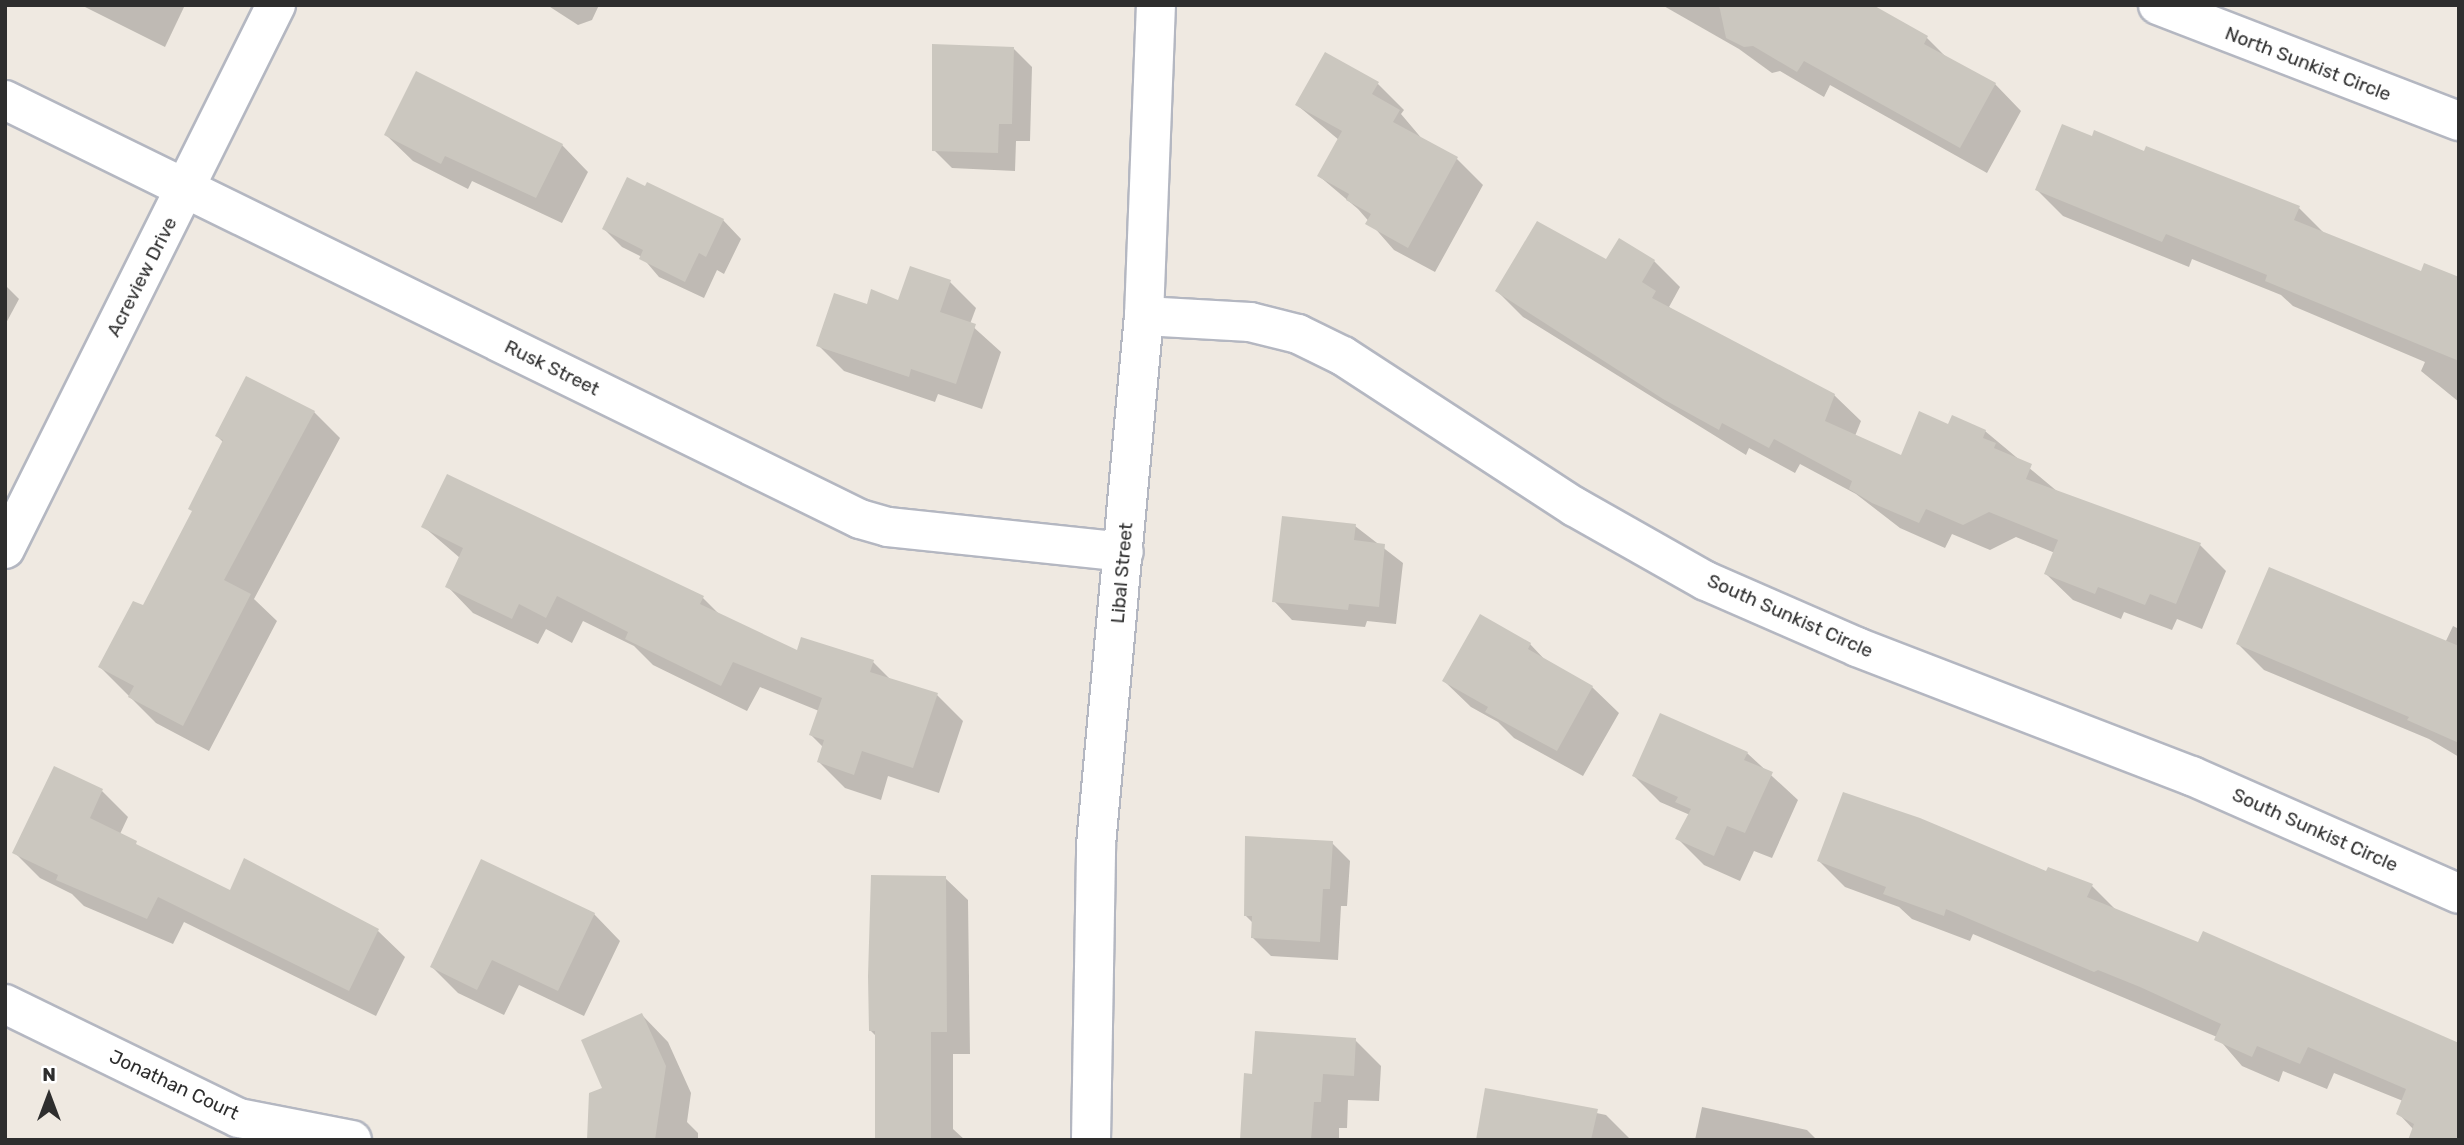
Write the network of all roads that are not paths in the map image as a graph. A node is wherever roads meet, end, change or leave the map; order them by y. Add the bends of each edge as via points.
1 (276, 5) edge
2 (1156, 5) edge
3 (2158, 5) edge
4 (5, 100) edge
5 (2459, 121) edge
6 (186, 190) junction
7 (1144, 316) junction
8 (5, 549) edge
9 (1125, 552) junction
10 (2459, 894) edge
11 (5, 1004) edge
12 (352, 1140) edge
13 (1091, 1140) edge

1 - 6 street, Acreview Drive
2 - 7 street, Libal Street
3 - 5 street, North Sunkist Circle
4 - 6 street, Rusk Street
6 - 8 street, Acreview Drive
6 - 9 street, Rusk Street via 860,519 888,527
7 - 9 street, Libal Street
7 - 10 street, South Sunkist Circle via 1250,323 1298,334 1343,356 1575,507 1706,581 1857,647 2192,776
9 - 13 street, Libal Street via 1096,845
11 - 12 street, Jonathan Court via 239,1118

